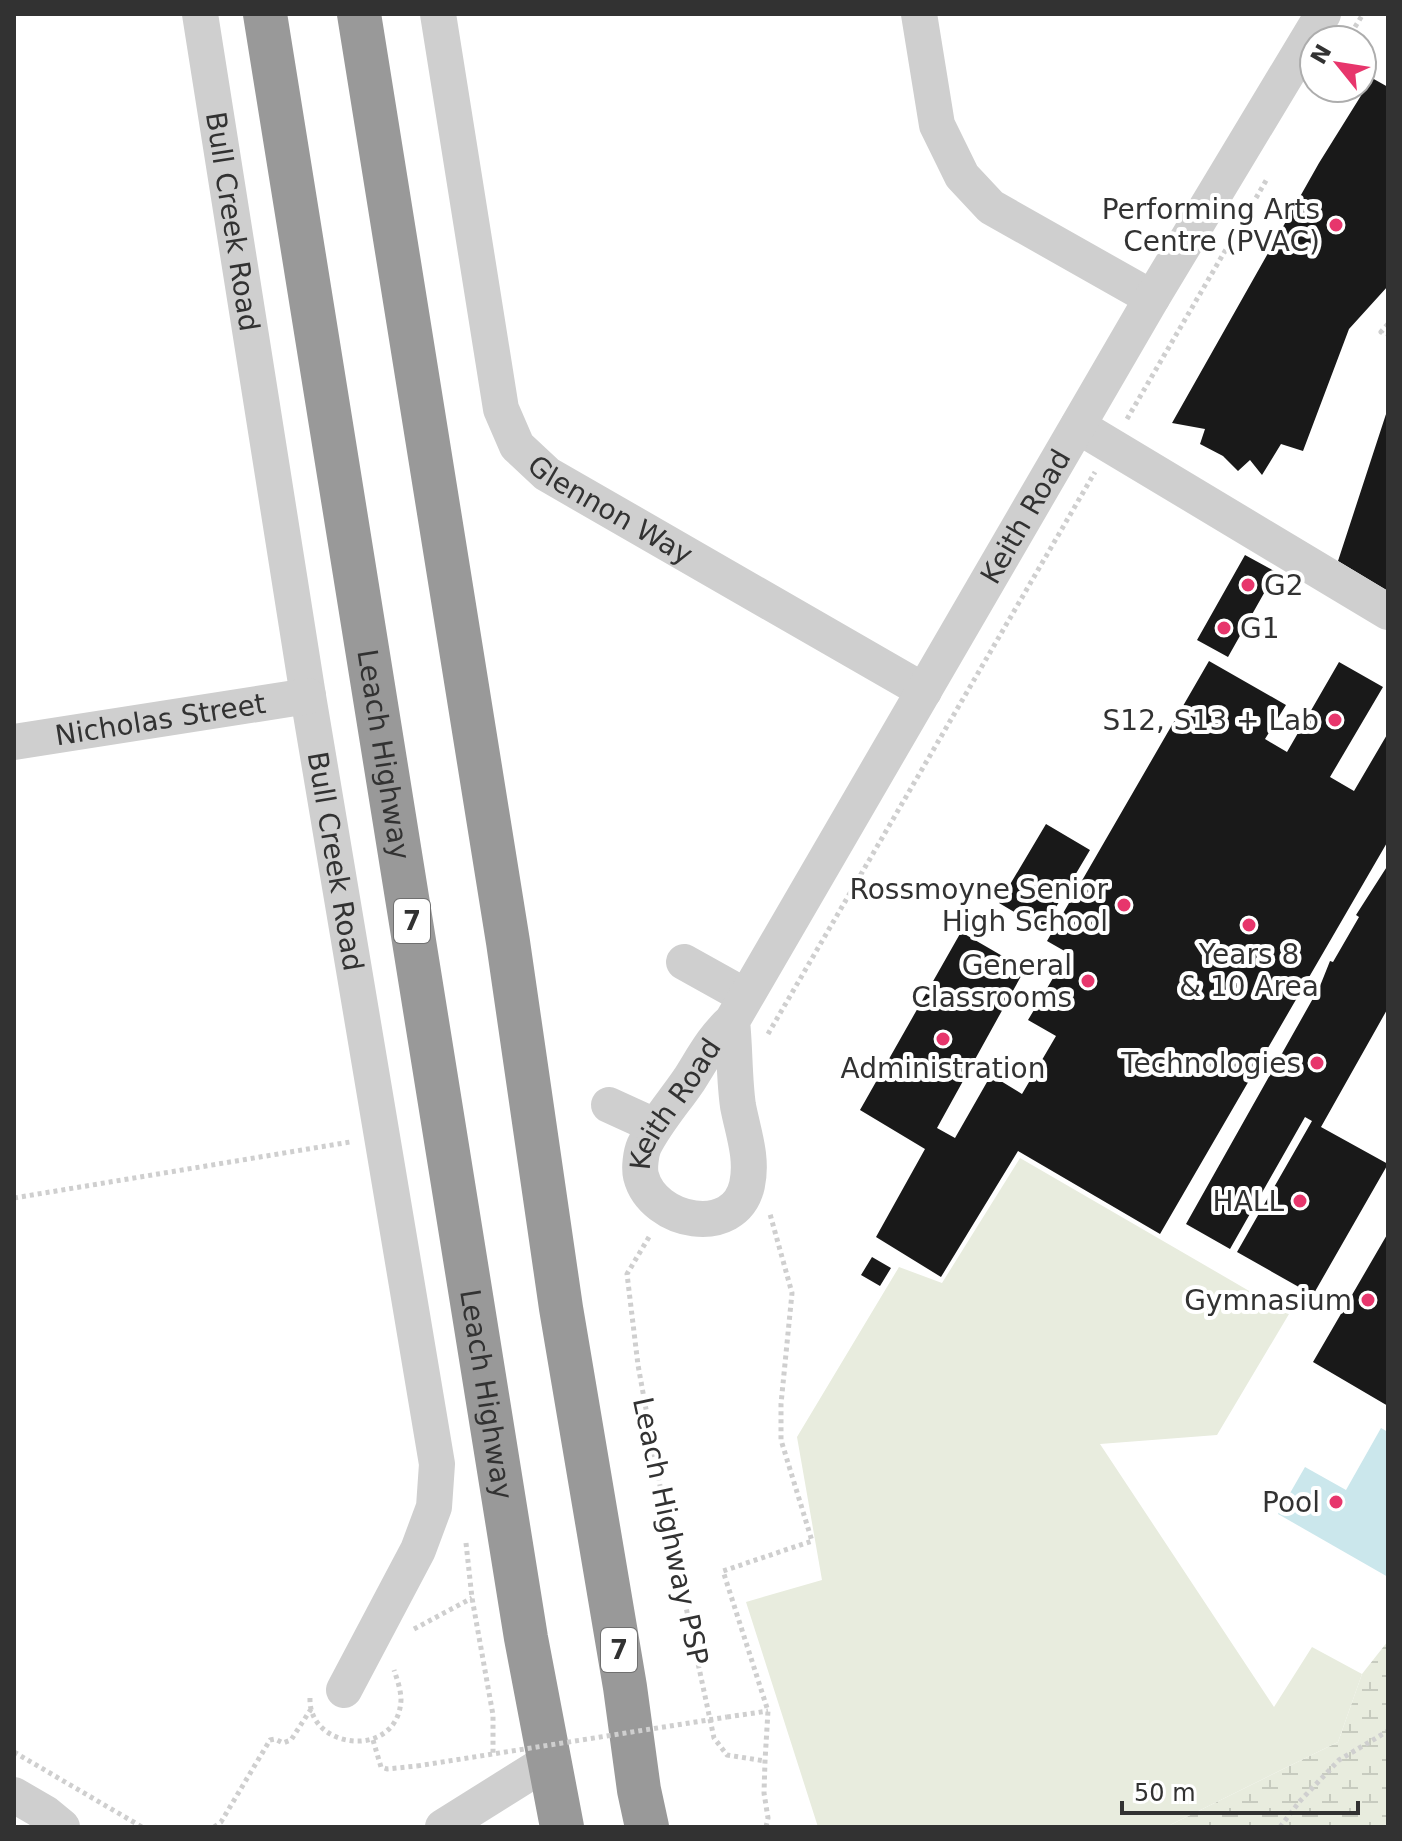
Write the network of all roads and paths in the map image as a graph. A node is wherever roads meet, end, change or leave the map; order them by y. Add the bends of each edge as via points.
1 (200, 14) edge
2 (265, 14) edge
3 (359, 14) edge
4 (438, 14) edge
5 (919, 14) edge
6 (1323, 14) edge
7 (1272, 170) dead end
8 (1152, 298) junction
9 (1388, 324) edge
10 (1388, 334) edge
11 (1078, 426) junction
12 (1111, 445) junction
13 (1388, 612) edge
14 (924, 691) junction
15 (308, 696) junction
16 (14, 742) edge
17 (684, 962) dead end
18 (737, 1019) junction
19 (609, 1105) dead end
20 (655, 1126) junction
21 (383, 1137) junction
22 (14, 1198) edge
23 (767, 1202) dead end
24 (666, 1210) junction
25 (466, 1543) dead end
26 (472, 1598) junction
27 (407, 1631) dead end
28 (394, 1657) dead end
29 (327, 1691) junction
30 (312, 1709) junction
31 (768, 1711) junction
32 (1388, 1731) edge
33 (373, 1740) junction
34 (14, 1752) edge
35 (550, 1760) junction
36 (765, 1761) junction
37 (491, 1765) dead end
38 (14, 1795) edge
39 (53, 1820) edge
40 (91, 1827) edge
41 (142, 1827) edge
42 (214, 1827) edge
43 (443, 1827) edge
44 (562, 1827) edge
45 (647, 1827) edge
46 (766, 1827) edge
47 (1280, 1827) edge

1 - 15 street, Bull Creek Road
2 - 35 highway, Leach Highway / 7
3 - 45 highway, 7
4 - 14 street, Glennon Way via 501,409 517,446 547,474
5 - 8 street via 937,125 962,176 991,207
6 - 8 street, Keith Road
7 - 12 path
8 - 11 street, Keith Road
9 - 10 path via 1381,332
11 - 12 street
11 - 14 street, Keith Road
12 - 13 street
12 - 18 path via 760,1049
14 - 18 street, Keith Road
15 - 16 street, Nicholas Street
15 - 21 street, Bull Creek Road
17 - 18 street
18 - 20 street, Keith Road via 714,1037
18 - 24 street, Keith Road via 747,1188 721,1216 701,1220
19 - 20 street
20 - 24 street, Keith Road via 642,1150 640,1175
21 - 22 path
21 - 29 street, Bull Creek Road via 437,1464 434,1507 418,1550
23 - 31 path via 792,1293 781,1440 812,1541 723,1571
24 - 36 path, Leach Highway PSP via 627,1274 638,1365 714,1738 727,1755
25 - 26 path
26 - 27 path
26 - 37 path via 493,1715
28 - 33 path via 401,1701 389,1728
29 - 30 path
29 - 30 path
30 - 33 path via 316,1720 336,1737
30 - 42 path via 291,1740 270,1740
31 - 33 path, bridge via 387,1769 381,1767
31 - 36 path
32 - 47 path via 1339,1760
34 - 41 path
35 - 43 street
35 - 44 highway, Leach Highway / 7
36 - 46 path
38 - 39 street
39 - 40 street

